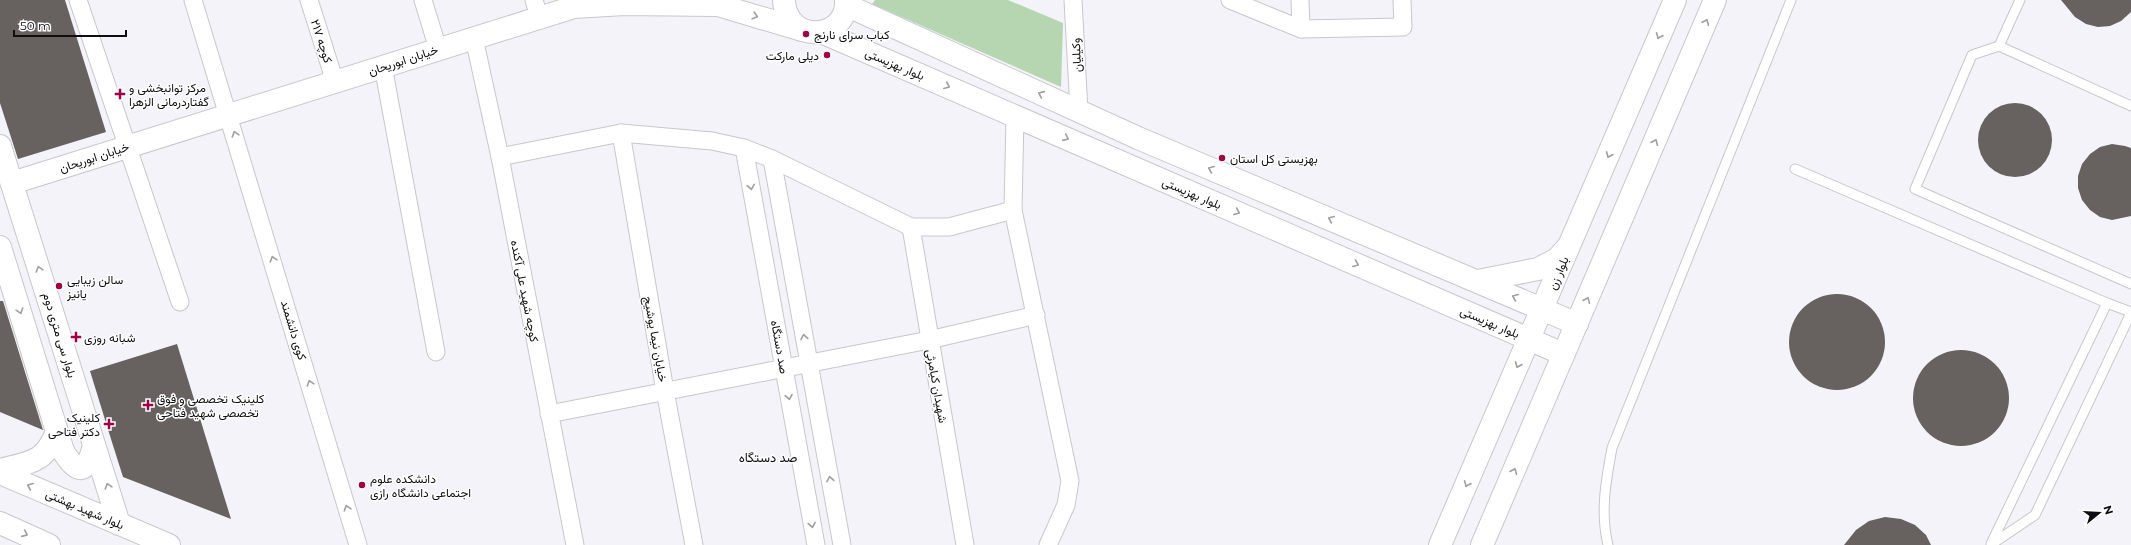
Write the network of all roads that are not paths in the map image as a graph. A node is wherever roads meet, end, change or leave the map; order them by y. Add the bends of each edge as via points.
1 (78, 0) edge
2 (194, 0) edge
3 (309, 0) edge
4 (423, 0) edge
5 (784, 0) edge
6 (1073, 0) edge
7 (1230, 0) edge
8 (1300, 0) edge
9 (1402, 0) edge
10 (1675, 0) edge
11 (1715, 0) edge
12 (1791, 0) edge
13 (2020, 0) edge
14 (623, 2) edge
15 (718, 2) edge
16 (846, 2) edge
17 (537, 8) edge
18 (1301, 29) junction
19 (812, 31) junction
20 (474, 38) junction
21 (1999, 46) junction
22 (438, 48) junction
23 (383, 66) junction
24 (335, 82) junction
25 (2131, 104) edge
26 (1079, 110) junction
27 (230, 115) junction
28 (1015, 116) junction
29 (621, 133) junction
30 (1138, 138) junction
31 (0, 146) edge
32 (128, 146) junction
33 (744, 148) junction
34 (500, 157) junction
35 (772, 159) junction
36 (1124, 163) junction
37 (1795, 169) dead end
38 (12, 183) junction
39 (1013, 210) junction
40 (911, 226) junction
41 (1572, 242) junction
42 (0, 247) edge
43 (1478, 281) junction
44 (2131, 284) edge
45 (180, 302) dead end
46 (2107, 303) junction
47 (1543, 309) junction
48 (2131, 312) edge
49 (1036, 315) junction
50 (1577, 324) junction
51 (1529, 339) junction
52 (929, 340) junction
53 (436, 352) dead end
54 (1563, 354) junction
55 (809, 363) junction
56 (784, 368) junction
57 (665, 391) junction
58 (549, 414) junction
59 (57, 431) junction
60 (94, 444) junction
61 (0, 471) edge
62 (0, 523) edge
63 (119, 524) junction
64 (49, 545) edge
65 (169, 545) edge
66 (358, 545) edge
67 (574, 545) edge
68 (694, 545) edge
69 (816, 545) edge
70 (842, 545) edge
71 (965, 545) edge
72 (1048, 545) edge
73 (1440, 545) edge
74 (1482, 545) edge
75 (1608, 545) edge
76 (1992, 545) edge

1 - 32 street
2 - 27 street, کوی دانشمند
3 - 24 street, کوچه ۲۱۷
4 - 22 street
5 - 19 main road via 788,17 794,24
6 - 26 street, وکیلیان
7 - 18 street
8 - 18 street
9 - 18 street via 1403,27
10 -> 41 main road, بلوار زن
50 -> 11 main road
12 - 75 lane via 1612,448 1604,508 1604,530
13 - 21 lane
14 - 15 main road, خیابان ابوریحان
14 - 17 main road, خیابان ابوریحان
15 -> 19 main road, خیابان ابوریحان
16 - 19 main road via 838,22 830,28
26 -> 16 main road
17 - 20 main road, خیابان ابوریحان
19 -> 28 main road, بلوار بهزیستی
20 - 22 main road, خیابان ابوریحان
20 - 34 street, کوچه شهید علی آکنده
21 - 25 lane
21 - 44 lane via 1972,55 1915,189
22 - 23 main road, خیابان ابوریحان
23 - 24 main road, خیابان ابوریحان
23 - 53 street
24 - 27 main road, خیابان ابوریحان
26 - 30 main road
27 - 32 main road, خیابان ابوریحان
66 -> 27 street, کوی دانشمند
28 -> 36 main road, بلوار بهزیستی
28 - 39 street
29 - 33 street via 712,141
29 - 34 street
29 - 57 street, خیابان نیما یوشیج
30 - 36 main road
43 -> 30 main road
31 - 38 main road, بلوار سی متری دوم
32 - 38 main road, خیابان ابوریحان
32 - 45 street
33 - 35 street
33 -> 56 street, صد دستگاه
34 - 58 street, کوچه شهید علی آکنده
35 - 40 street
55 -> 35 street
36 -> 51 main road, بلوار بهزیستی
37 - 46 lane
60 -> 38 main road, بلوار سی متری دوم
39 - 40 street via 949,227
39 - 49 street
40 - 52 street, شهیدان کیامرثی
41 - 43 main road via 1557,260 1538,269
41 - 47 main road, بلوار زن
42 -> 59 main road
47 -> 43 main road
46 - 48 lane
46 - 76 lane
47 - 50 main road
47 - 51 main road, بلوار زن
48 - 76 lane via 2035,515
49 - 52 street
49 - 72 street via 1070,481 1066,505
50 - 54 main road
51 - 54 main road, بلوار بهزیستی
51 -> 73 main road, بلوار زن
52 - 55 street
52 - 71 street, شهیدان کیامرثی
74 -> 54 main road
55 - 56 street
70 -> 55 street
56 - 57 street
56 -> 69 street, صد دستگاه
57 - 58 street
57 - 68 street, خیابان نیما یوشیج
58 - 67 street, کوچه شهید علی آکنده
59 - 60 main road via 63,451 76,467 84,467 90,463
59 - 61 main road via 51,447 43,456
63 -> 60 main road, بلوار سی متری دوم
63 -> 61 main road, بلوار شهید بهشتی
62 -> 64 main road
63 - 65 main road, بلوار شهید بهشتی

